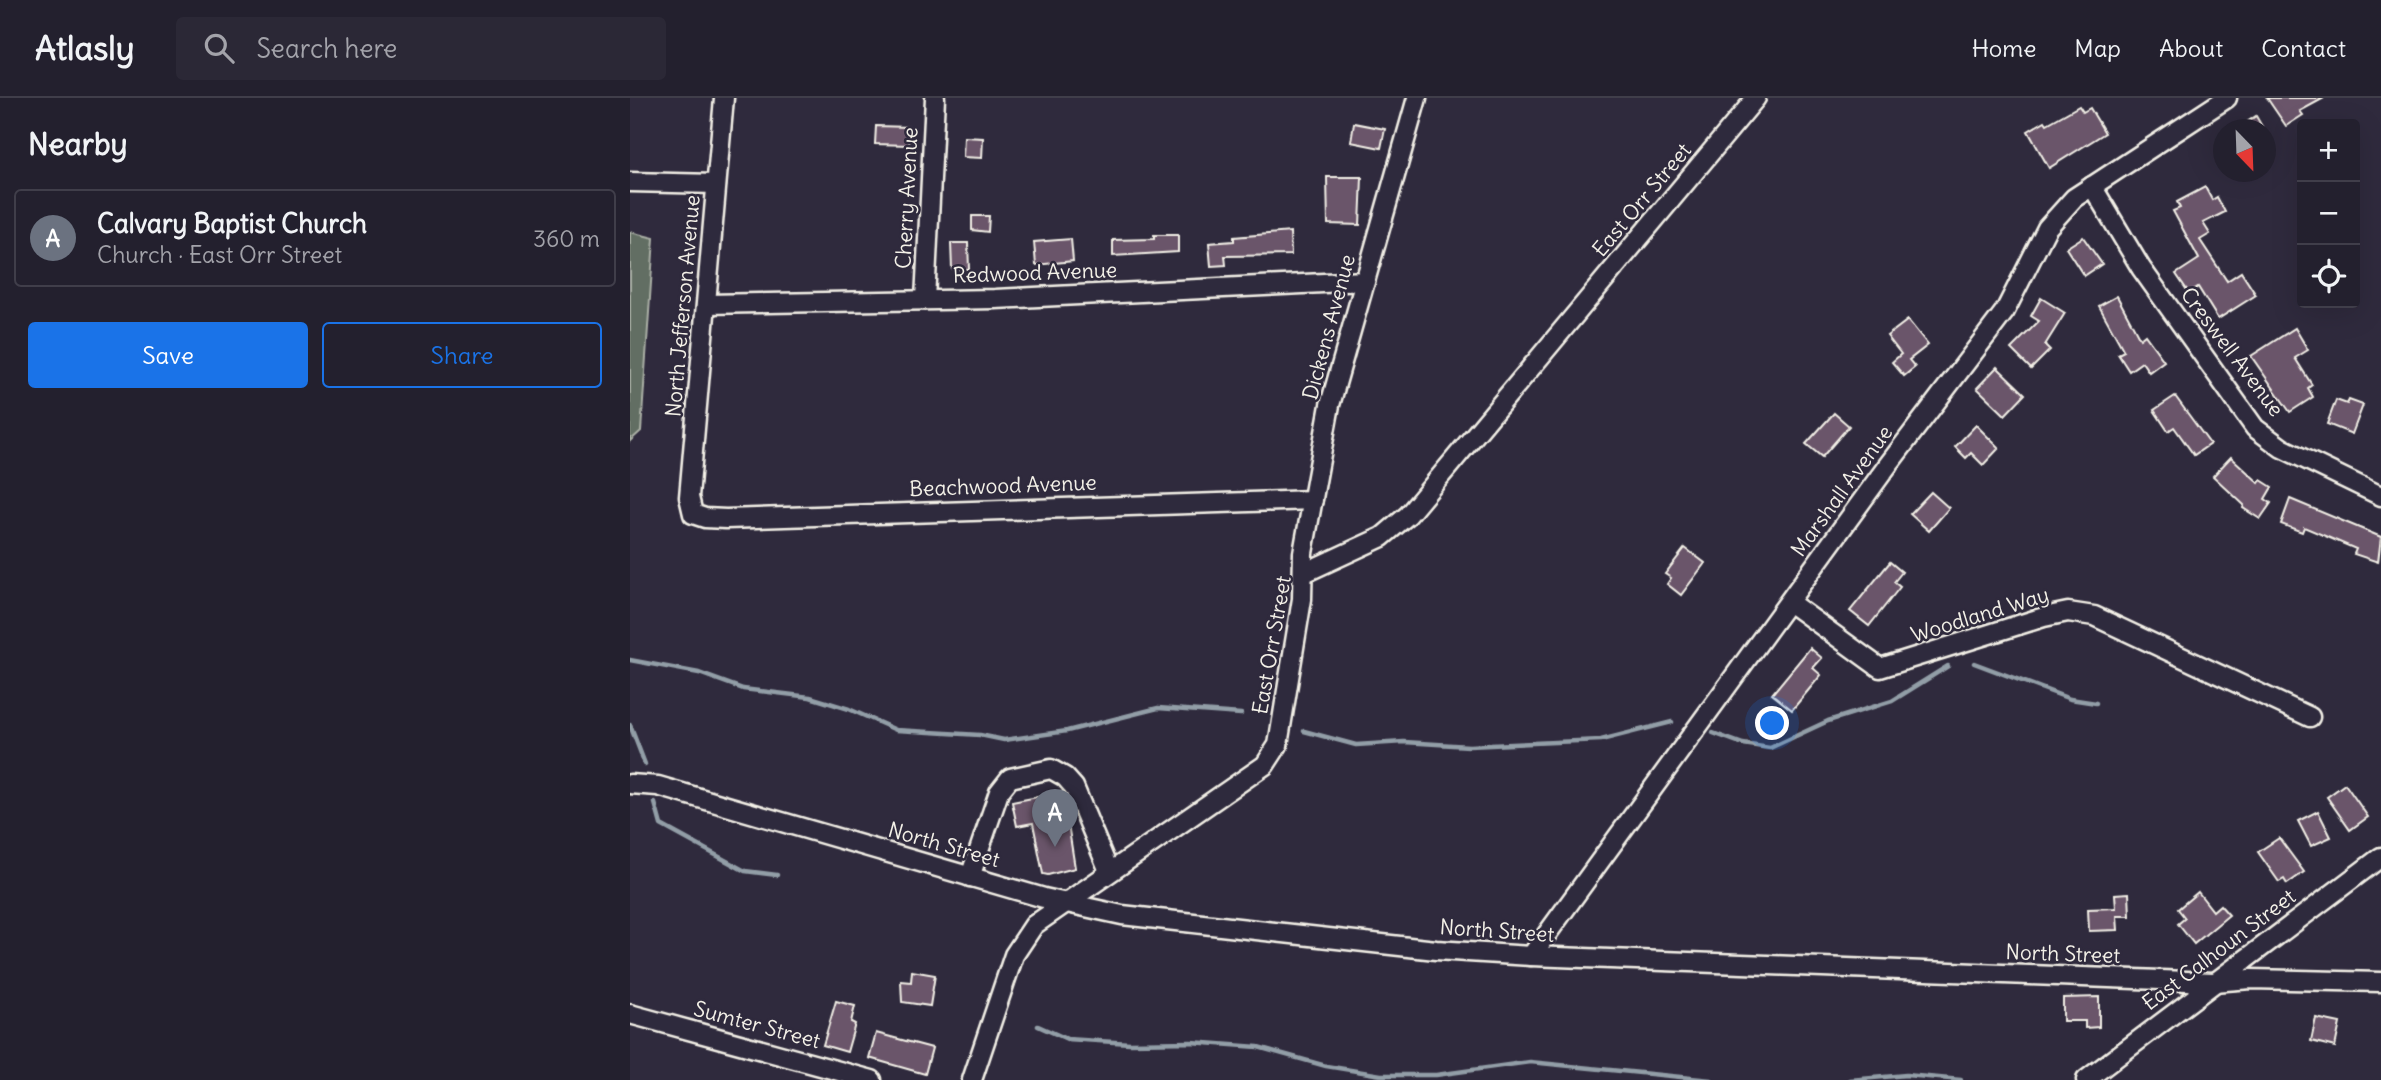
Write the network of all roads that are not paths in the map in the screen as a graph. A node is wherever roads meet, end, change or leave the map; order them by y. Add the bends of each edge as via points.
1 (724, 98) edge
2 (935, 98) edge
3 (1417, 98) edge
4 (1756, 98) edge
5 (2227, 98) edge
6 (630, 181) edge
7 (716, 184) junction
8 (2092, 186) junction
9 (1364, 281) junction
10 (925, 300) junction
11 (707, 304) junction
12 (2381, 496) edge
13 (1313, 500) junction
14 (696, 515) joint
15 (1304, 573) junction
16 (1788, 602) junction
17 (2310, 717) dead end
18 (630, 784) edge
19 (2381, 857) edge
20 (1109, 871) junction
21 (970, 877) junction
22 (1063, 902) junction
23 (1531, 956) junction
24 (2213, 982) junction
25 (2381, 982) edge
26 (630, 1014) edge
27 (815, 1073) edge
28 (872, 1080) edge
29 (972, 1080) edge
30 (2086, 1080) edge

1 - 7 street, North Jefferson Avenue
2 - 10 street, Cherry Avenue
3 - 9 street, Dickens Avenue
4 - 15 street, East Orr Street via 1408,515 1382,537
5 - 8 street, Marshall Avenue
6 - 7 street
7 - 11 street, North Jefferson Avenue
8 - 12 street, Creswell Avenue via 2141,268 2255,428 2283,448
8 - 16 street, Marshall Avenue via 2074,198 2048,228 2005,311
9 - 10 street, Redwood Avenue
9 - 13 street, Dickens Avenue via 1330,405
10 - 11 street, Redwood Avenue
11 - 14 street, North Jefferson Avenue via 690,497
13 - 14 street, Beachwood Avenue via 726,519
13 - 15 street, Dickens Avenue
15 - 20 street, East Orr Street via 1278,745 1265,765
16 - 17 street, Woodland Way via 1880,667 2044,617 2068,612 2094,616
16 - 23 street, Marshall Avenue
18 - 21 street, North Street via 658,786
19 - 24 street, East Calhoun Street
20 - 21 street via 1074,787 1051,769 1010,778 999,792
20 - 22 street, East Orr Street
21 - 22 street, North Street
22 - 23 street, North Street via 1122,915 1436,950
22 - 29 street, East Orr Street via 1034,925 1014,955
23 - 24 street, North Street
24 - 25 street, North Street
24 - 30 street, East Calhoun Street
26 - 27 street, Sumter Street
27 - 28 street, Sumter Street

